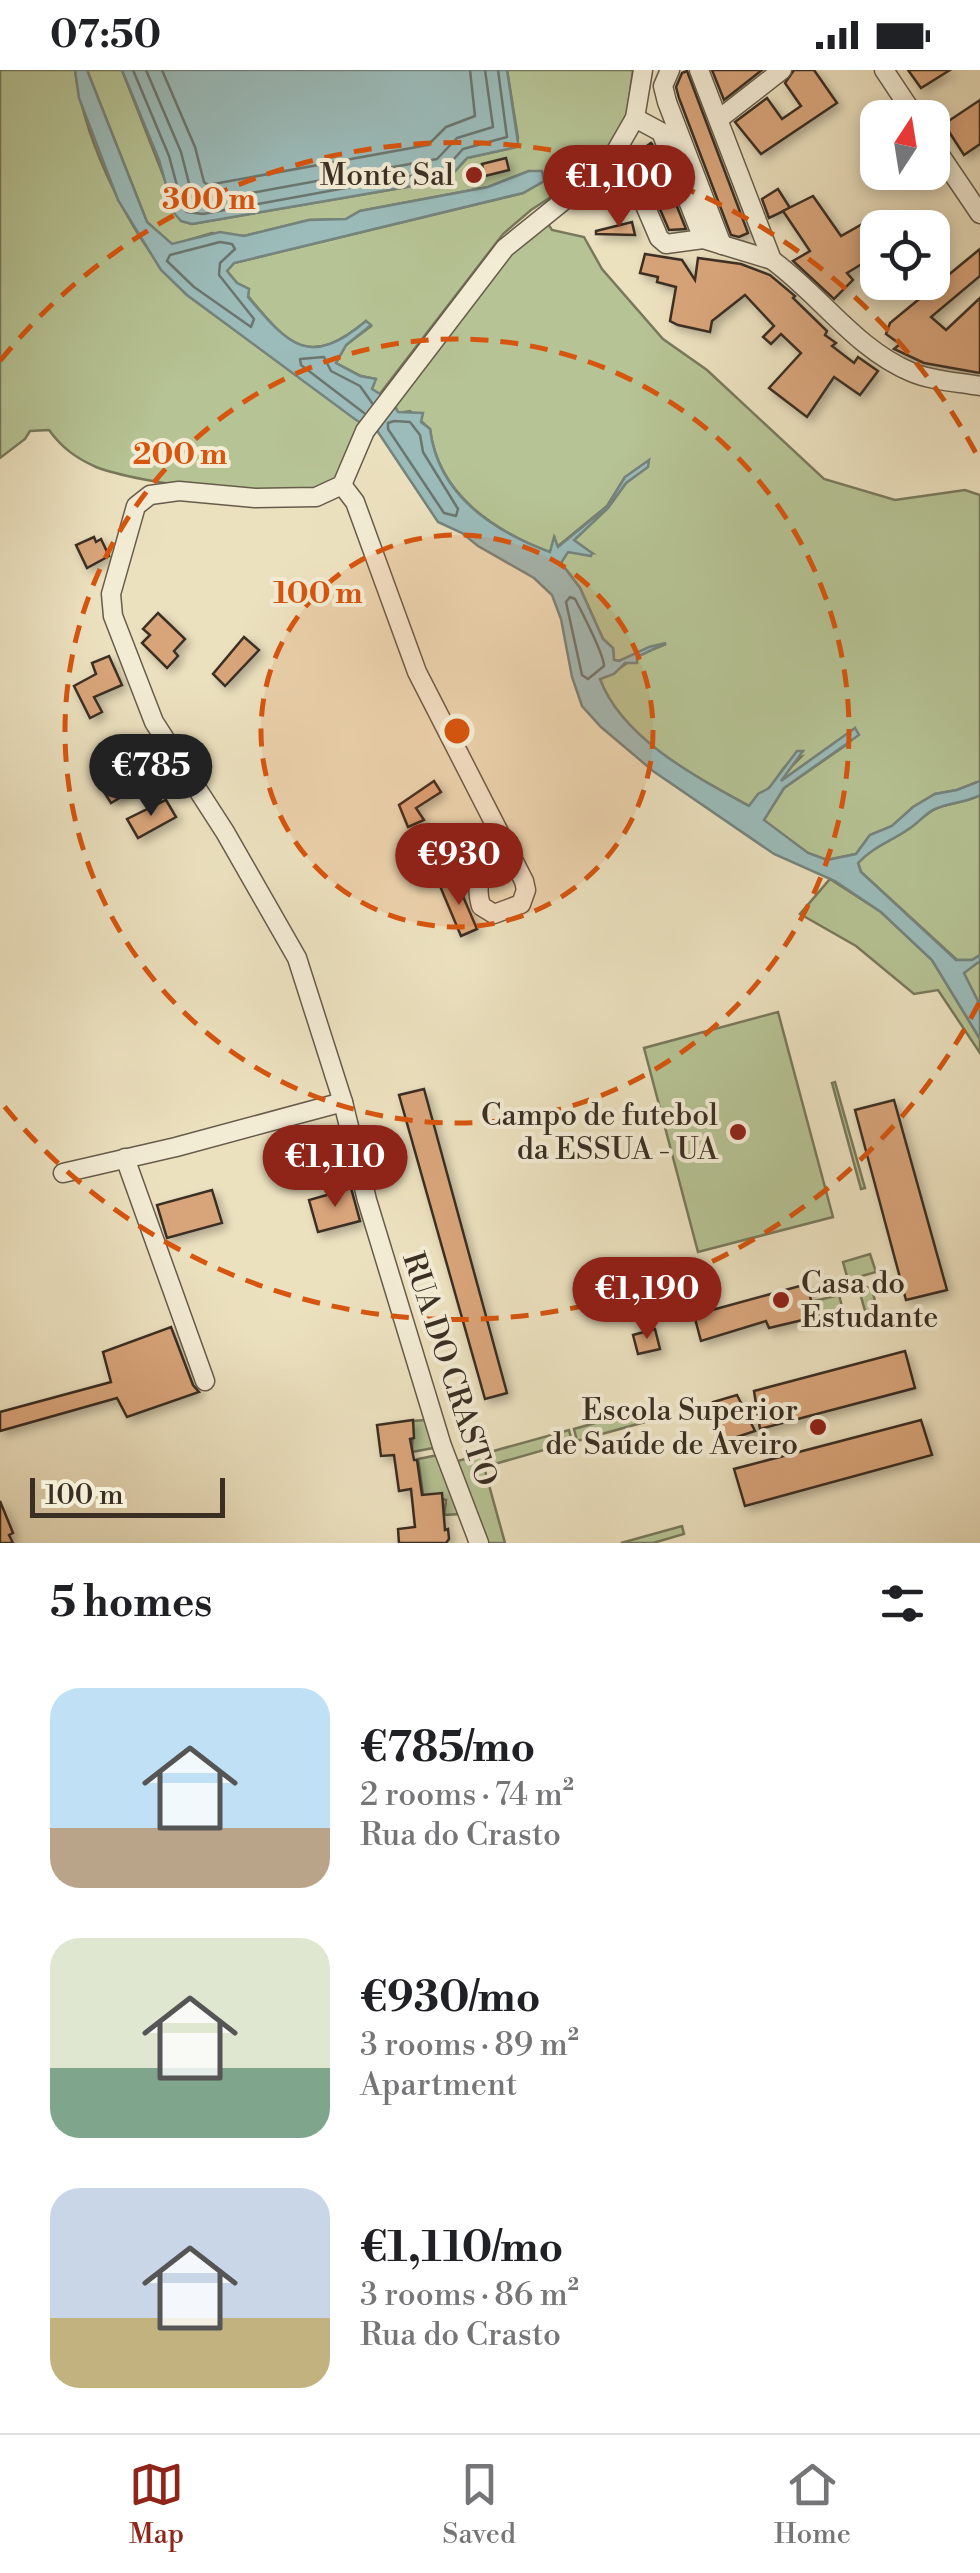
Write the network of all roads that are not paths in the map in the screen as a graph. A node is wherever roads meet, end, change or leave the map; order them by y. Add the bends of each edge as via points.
1 (642, 70) edge
2 (670, 70) edge
3 (699, 70) edge
4 (782, 70) edge
5 (884, 70) edge
6 (904, 100) edge
7 (635, 118) junction
8 (719, 119) junction
9 (620, 147) junction
10 (950, 169) edge
11 (980, 214) edge
12 (703, 239) junction
13 (722, 245) junction
14 (772, 260) junction
15 (980, 386) edge
16 (342, 485) junction
17 (508, 849) dead end
18 (343, 1102) junction
19 (125, 1158) junction
20 (63, 1173) dead end
21 (205, 1382) dead end
22 (479, 1543) edge

1 - 7 street
2 - 13 street via 668,102
3 - 8 street
4 - 8 street
5 - 6 street
7 - 9 street
7 - 12 street via 661,132
8 - 14 street
9 - 12 street via 659,238 666,244
9 - 16 street via 596,176 505,248 366,431
10 - 11 street
12 - 13 street
13 - 14 street
14 - 15 street via 873,351 914,374
16 - 17 street via 417,672
16 - 18 street, RUA DO CRASTO via 316,497 150,494 136,506 111,594 113,616 154,722 296,958
18 - 19 street
18 - 22 street, RUA DO CRASTO via 442,1446
19 - 20 street
19 - 21 street

